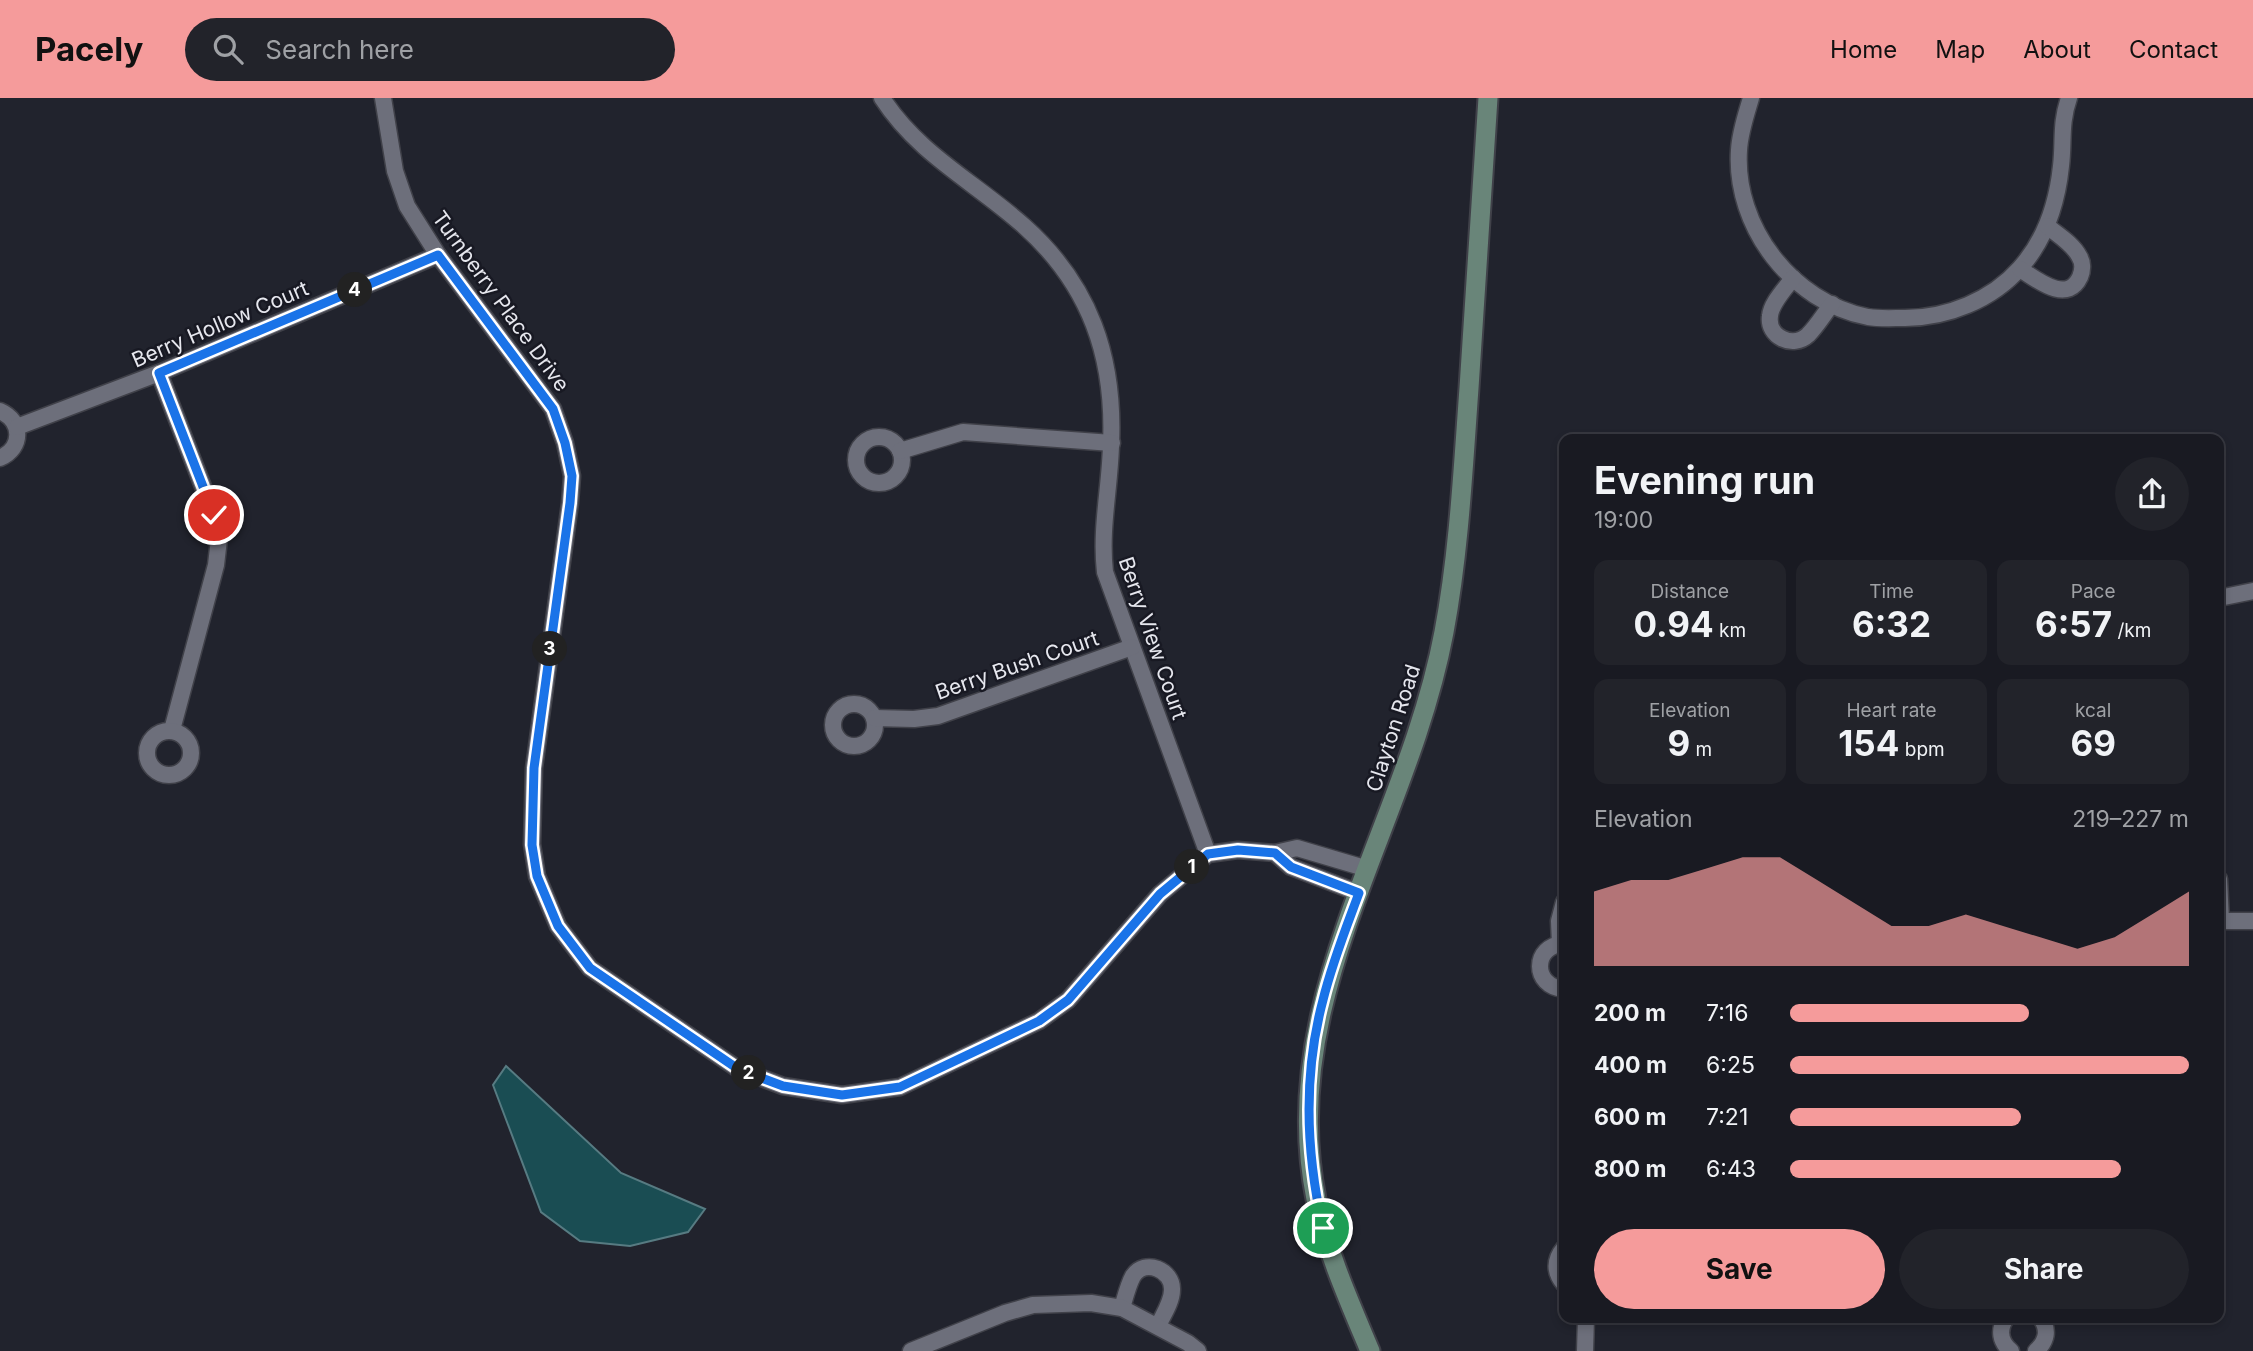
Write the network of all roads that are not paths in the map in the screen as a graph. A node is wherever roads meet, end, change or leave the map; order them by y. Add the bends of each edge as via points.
1 (383, 98) edge
2 (882, 98) edge
3 (1488, 98) edge
4 (1751, 98) edge
5 (2069, 98) edge
6 (2047, 226) junction
7 (438, 255) junction
8 (2020, 269) junction
9 (1793, 278) junction
10 (1832, 304) junction
11 (159, 373) junction
12 (0, 411) edge
13 (17, 427) junction
14 (1112, 443) junction
15 (900, 451) dead end
16 (0, 458) edge
17 (2253, 591) edge
18 (2224, 597) edge
19 (1132, 647) junction
20 (874, 718) dead end
21 (172, 730) dead end
22 (1275, 853) junction
23 (1208, 854) junction
24 (1368, 869) junction
25 (1359, 893) junction
26 (2224, 921) edge
27 (2253, 921) edge
28 (1559, 945) edge
29 (1559, 988) edge
30 (1559, 1256) edge
31 (1559, 1276) edge
32 (1122, 1308) junction
33 (1586, 1323) edge
34 (2003, 1323) edge
35 (2044, 1323) edge
36 (1158, 1326) junction
37 (911, 1351) edge
38 (1198, 1351) edge
39 (1370, 1351) edge
40 (1585, 1351) edge
41 (2011, 1351) edge
42 (2036, 1351) edge

1 - 7 street, Turnberry Place Drive via 395,171 407,206
2 - 14 street, Berry View Court via 916,140 1021,223 1065,271 1097,327 1110,388
3 - 24 main road, Clayton Road via 1454,573 1423,718
4 - 9 street via 1739,150 1743,195 1765,248
5 - 6 street via 2061,135 2062,164
6 - 8 street
6 - 8 street via 2078,253 2081,276 2069,288 2053,289
7 - 11 street, Berry Hollow Court
7 - 23 street, Turnberry Place Drive via 553,409 565,443 572,476 570,503 534,768 532,845 537,876 558,926 590,968 738,1069 783,1086 842,1095 869,1093 900,1087 1039,1021 1068,1000 1160,894
8 - 10 street via 1981,299 1921,318 1870,317
9 - 10 street
9 - 10 street via 1770,315 1772,331 1779,338 1802,340
11 - 13 street, Berry Hollow Court
11 - 21 street via 219,539
12 - 13 street
13 - 16 street via 15,447
14 - 15 street via 963,432
14 - 19 street, Berry View Court via 1102,546 1105,572
17 - 18 street
19 - 20 street, Berry Bush Court via 938,716
19 - 23 street, Berry View Court
22 - 23 street via 1238,850
22 - 24 street via 1297,848
22 - 25 street via 1291,867
24 - 25 main road, Clayton Road
25 - 39 main road, Clayton Road via 1320,1012 1311,1066 1309,1132 1323,1228
26 - 27 street
28 - 29 street via 1546,950 1540,972 1549,985
30 - 31 street
32 - 36 street
32 - 36 street via 1138,1271 1149,1267 1163,1271 1172,1289
32 - 37 street via 1091,1303 1033,1305
33 - 40 street
34 - 41 street via 2001,1337
35 - 42 street via 2045,1339
36 - 38 street

